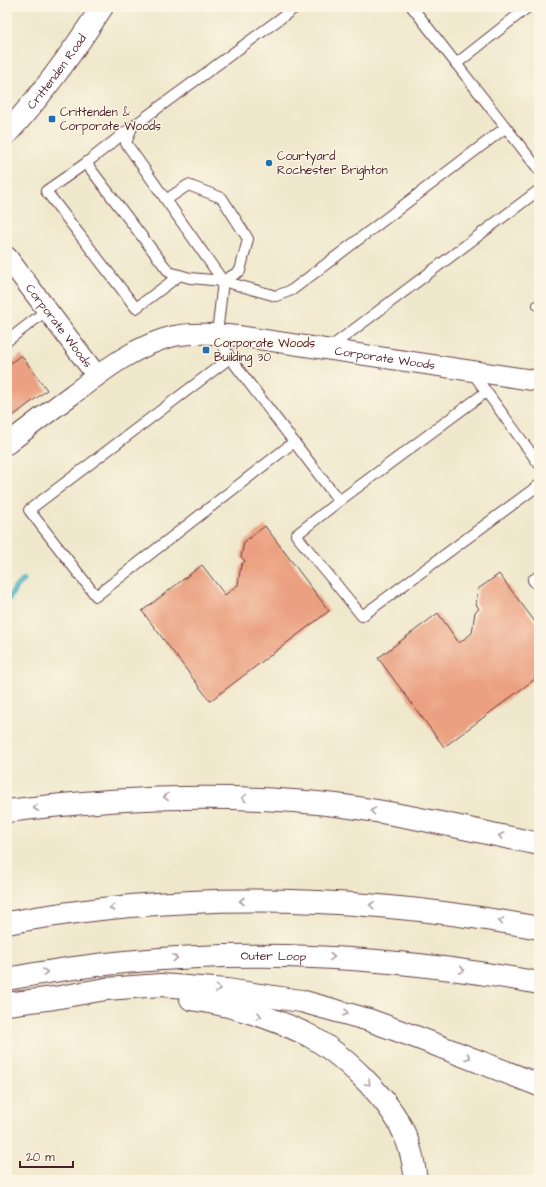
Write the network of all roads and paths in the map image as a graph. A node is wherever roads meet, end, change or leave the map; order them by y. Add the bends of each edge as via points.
1 (102, 7) edge
2 (296, 7) edge
3 (412, 7) edge
4 (528, 7) edge
5 (456, 64) junction
6 (132, 127) junction
7 (505, 128) junction
8 (7, 133) edge
9 (86, 163) junction
10 (539, 170) edge
11 (539, 190) edge
12 (166, 200) junction
13 (7, 257) edge
14 (180, 275) junction
15 (223, 281) junction
16 (47, 310) junction
17 (217, 334) junction
18 (7, 341) edge
19 (328, 349) junction
20 (230, 358) junction
21 (471, 371) junction
22 (97, 376) junction
23 (539, 381) edge
24 (486, 392) junction
25 (294, 442) junction
26 (7, 444) edge
27 (539, 464) edge
28 (539, 484) edge
29 (339, 500) junction
30 (539, 576) edge
31 (539, 587) edge
32 (7, 812) edge
33 (539, 844) edge
34 (7, 923) edge
35 (539, 928) edge
36 (7, 979) edge
37 (539, 983) edge
38 (54, 998) junction
39 (7, 1004) edge
40 (539, 1085) edge
41 (416, 1180) edge

1 - 8 main road, Crittenden Road via 52,80
2 - 6 lane
3 - 5 lane
4 - 5 lane
5 - 7 lane
6 - 9 lane
6 - 12 lane via 126,143
7 - 10 lane
7 - 15 lane via 292,290 276,296
9 - 14 lane via 168,272
9 - 14 lane via 46,191 136,308
11 - 19 lane
12 - 15 lane
12 - 15 lane via 188,185 222,198 248,239 240,271
13 - 16 street, Corporate Woods
14 - 15 lane
15 - 17 lane
16 - 18 lane
16 - 22 street, Corporate Woods
17 - 19 street, Corporate Woods
17 - 20 lane
17 - 22 street, Corporate Woods via 173,336 150,344
19 - 21 street, Corporate Woods
20 - 25 lane
20 - 25 lane via 29,510 96,596
21 - 23 street, Corporate Woods
21 - 24 lane
22 - 26 street, Corporate Woods
24 - 27 lane
24 - 29 lane
25 - 29 lane
28 - 29 lane via 362,616 296,535
30 - 31 lane via 533,580
33 -> 32 main road via 370,810 246,798 139,798
35 -> 34 main road via 404,908 278,901 206,901 140,905 72,912
36 -> 37 main road, Outer Loop via 139,960 276,955 400,962
38 - 39 main road
38 -> 40 main road via 106,989 160,985 227,990 301,1001 395,1029
38 -> 41 main road via 162,996 195,1000 265,1017 306,1034 343,1060 386,1103 404,1132

